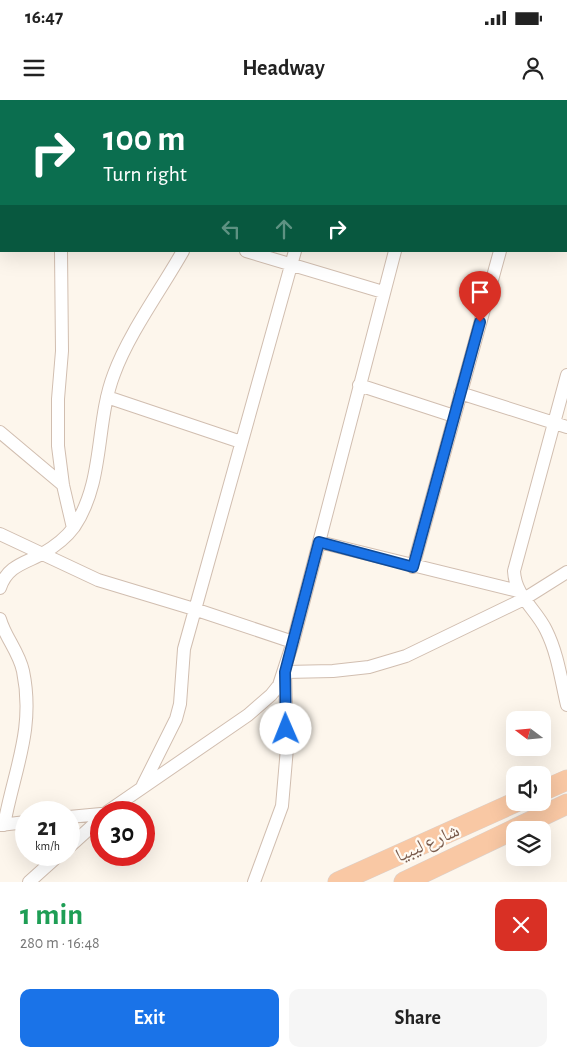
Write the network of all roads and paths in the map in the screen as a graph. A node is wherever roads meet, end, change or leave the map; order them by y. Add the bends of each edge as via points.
1 (61, 252) edge
2 (182, 252) edge
3 (249, 252) edge
4 (295, 252) edge
5 (395, 252) edge
6 (500, 252) edge
7 (291, 264) junction
8 (383, 292) junction
9 (567, 375) edge
10 (359, 385) junction
11 (460, 393) junction
12 (107, 396) junction
13 (454, 416) junction
14 (553, 423) junction
15 (567, 427) edge
16 (0, 432) edge
17 (241, 442) junction
18 (63, 485) junction
19 (73, 528) junction
20 (0, 534) edge
21 (319, 542) junction
22 (42, 554) junction
23 (413, 567) junction
24 (567, 572) edge
25 (0, 588) edge
26 (521, 595) junction
27 (194, 609) junction
28 (0, 619) edge
29 (293, 642) junction
30 (285, 672) junction
31 (567, 704) edge
32 (567, 780) edge
33 (142, 787) junction
34 (551, 787) edge
35 (122, 801) edge
36 (567, 804) edge
37 (506, 806) edge
38 (15, 823) edge
39 (2, 825) edge
40 (90, 828) edge
41 (80, 837) edge
42 (47, 866) edge
43 (29, 882) edge
44 (254, 882) edge
45 (338, 882) edge
46 (404, 882) edge

1 - 18 street via 62,351 58,446
2 - 12 street via 124,352
3 - 7 street
4 - 7 street
5 - 8 street
6 - 11 street
7 - 8 street
7 - 17 street
8 - 10 street
9 - 14 street
10 - 13 street
10 - 21 street
11 - 13 street
11 - 14 street
12 - 17 street
12 - 19 street via 93,481 83,511
13 - 23 street
14 - 15 street
14 - 26 street via 516,560 514,581
16 - 18 street
17 - 27 street
18 - 19 street
19 - 22 street
20 - 22 street
21 - 23 street
21 - 29 street
22 - 25 street via 11,570
22 - 27 street via 98,580
23 - 26 street
24 - 26 street
26 - 30 street via 406,656 360,668
26 - 31 street via 546,630 556,656
27 - 29 street
27 - 33 street via 184,650 176,719
28 - 39 street via 22,669 26,708 21,759
29 - 30 street
30 - 33 street via 280,685 248,715
30 - 44 street via 287,748 282,806
32 - 34 highway
33 - 35 street
36 - 46 highway
37 - 45 highway, شارع ليبيا
38 - 39 street
40 - 41 street
42 - 43 street

